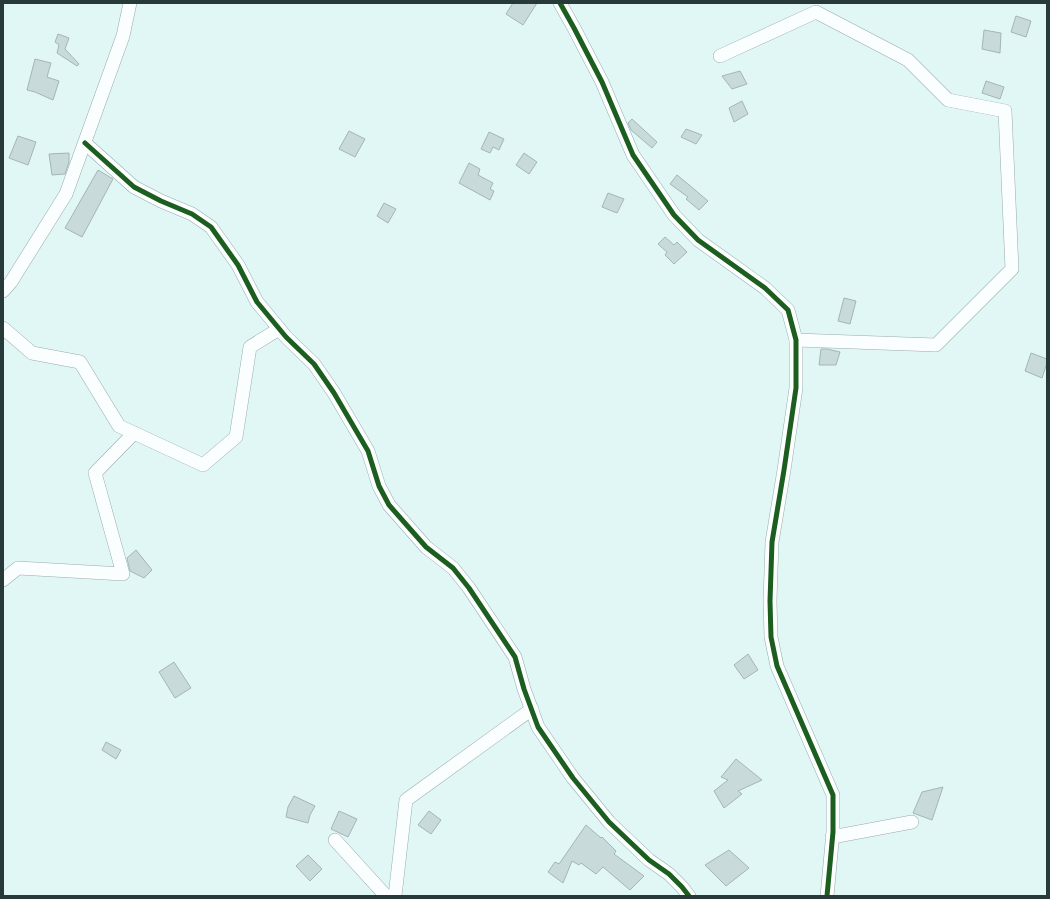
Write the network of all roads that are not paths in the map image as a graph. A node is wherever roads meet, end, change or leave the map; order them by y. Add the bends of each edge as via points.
1 (130, 3) edge
2 (560, 3) edge
3 (720, 56) dead end
4 (85, 143) junction
5 (3, 291) edge
6 (3, 328) edge
7 (279, 329) junction
8 (796, 340) junction
9 (134, 433) junction
10 (3, 580) edge
11 (532, 709) junction
12 (912, 822) dead end
13 (832, 837) junction
14 (335, 840) dead end
15 (386, 896) edge
16 (395, 896) edge
17 (689, 896) edge
18 (827, 896) edge

1 - 4 street via 123,36
2 - 8 street via 602,82 633,155 674,215 698,240 765,288 788,310
3 - 8 street via 816,12 908,60 948,100 1005,112 1012,269 936,345
4 - 5 street via 66,194
4 - 7 street via 134,187 192,214 211,227 238,265 257,302
6 - 9 street via 32,353 80,362 119,426
7 - 9 street via 250,347 236,437 202,465
7 - 11 street via 314,364 334,393 368,451 379,486 389,505 426,547 453,568 515,657
8 - 13 street via 796,388 772,542 771,637 777,666 833,794
9 - 10 street via 94,474 123,574 18,568
11 - 16 street via 406,800
11 - 17 street via 538,727 573,778 609,822 649,860 669,874
12 - 13 street
13 - 18 street
14 - 15 street

